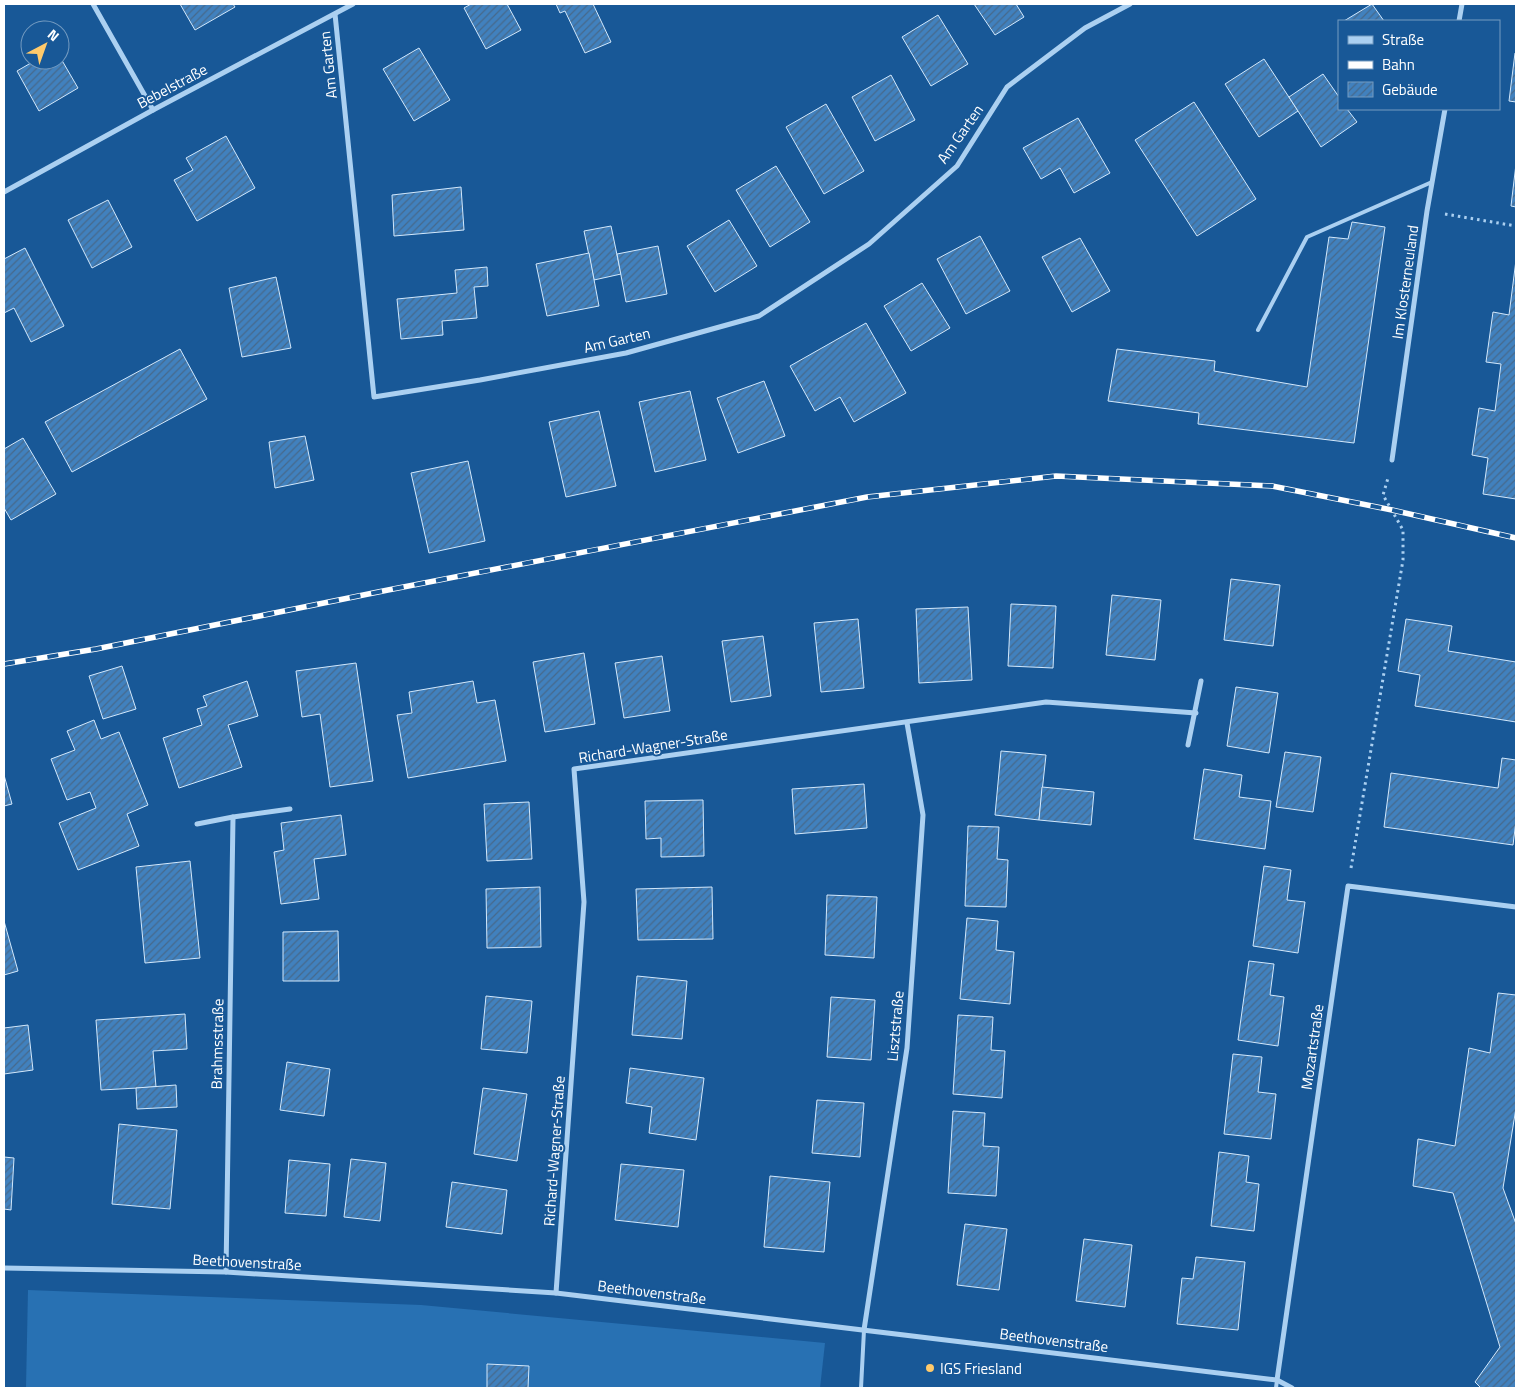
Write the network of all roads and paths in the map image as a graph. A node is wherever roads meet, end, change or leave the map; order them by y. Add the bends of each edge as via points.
1 (93, 4) edge
2 (353, 4) edge
3 (1130, 4) edge
4 (1462, 4) edge
5 (335, 14) junction
6 (1459, 20) edge
7 (153, 110) junction
8 (1445, 110) edge
9 (1432, 182) junction
10 (4, 192) edge
11 (1428, 211) junction
12 (1516, 226) edge
13 (1258, 330) dead end
14 (1392, 460) dead end
15 (1383, 495) dead end
16 (1201, 681) dead end
17 (1196, 713) junction
18 (907, 722) junction
19 (1188, 745) dead end
20 (290, 809) dead end
21 (233, 817) junction
22 (197, 824) dead end
23 (1348, 886) junction
24 (1516, 906) edge
25 (4, 1268) edge
26 (226, 1272) junction
27 (556, 1293) junction
28 (864, 1330) junction
29 (1277, 1380) junction
30 (860, 1388) edge
31 (1276, 1388) edge
32 (1292, 1388) edge

1 - 7 street
2 - 5 street, Bebelstraße
3 - 5 street, Am Garten via 1085,28 1007,87 956,166 869,244 759,316 626,353 374,397
4 - 6 street
5 - 7 street, Bebelstraße
7 - 10 street, Bebelstraße
8 - 9 street, Im Klosterneuland
9 - 11 street, Im Klosterneuland
9 - 13 lane via 1307,237
11 - 12 path
11 - 14 street, Im Klosterneuland
15 - 23 path via 1404,530 1403,560
16 - 17 street
17 - 18 street, Richard-Wagner-Straße via 1046,702
17 - 19 street
18 - 27 street, Richard-Wagner-Straße via 574,768 584,902
18 - 28 street, Lisztstraße via 923,815 907,1048
20 - 21 street
21 - 22 street
21 - 26 street, Brahmsstraße
23 - 24 street
23 - 29 street, Mozartstraße
25 - 26 street, Beethovenstraße
26 - 27 street, Beethovenstraße
27 - 28 street, Beethovenstraße
28 - 29 street, Beethovenstraße
28 - 30 lane
29 - 31 lane
29 - 32 street, Beethovenstraße

